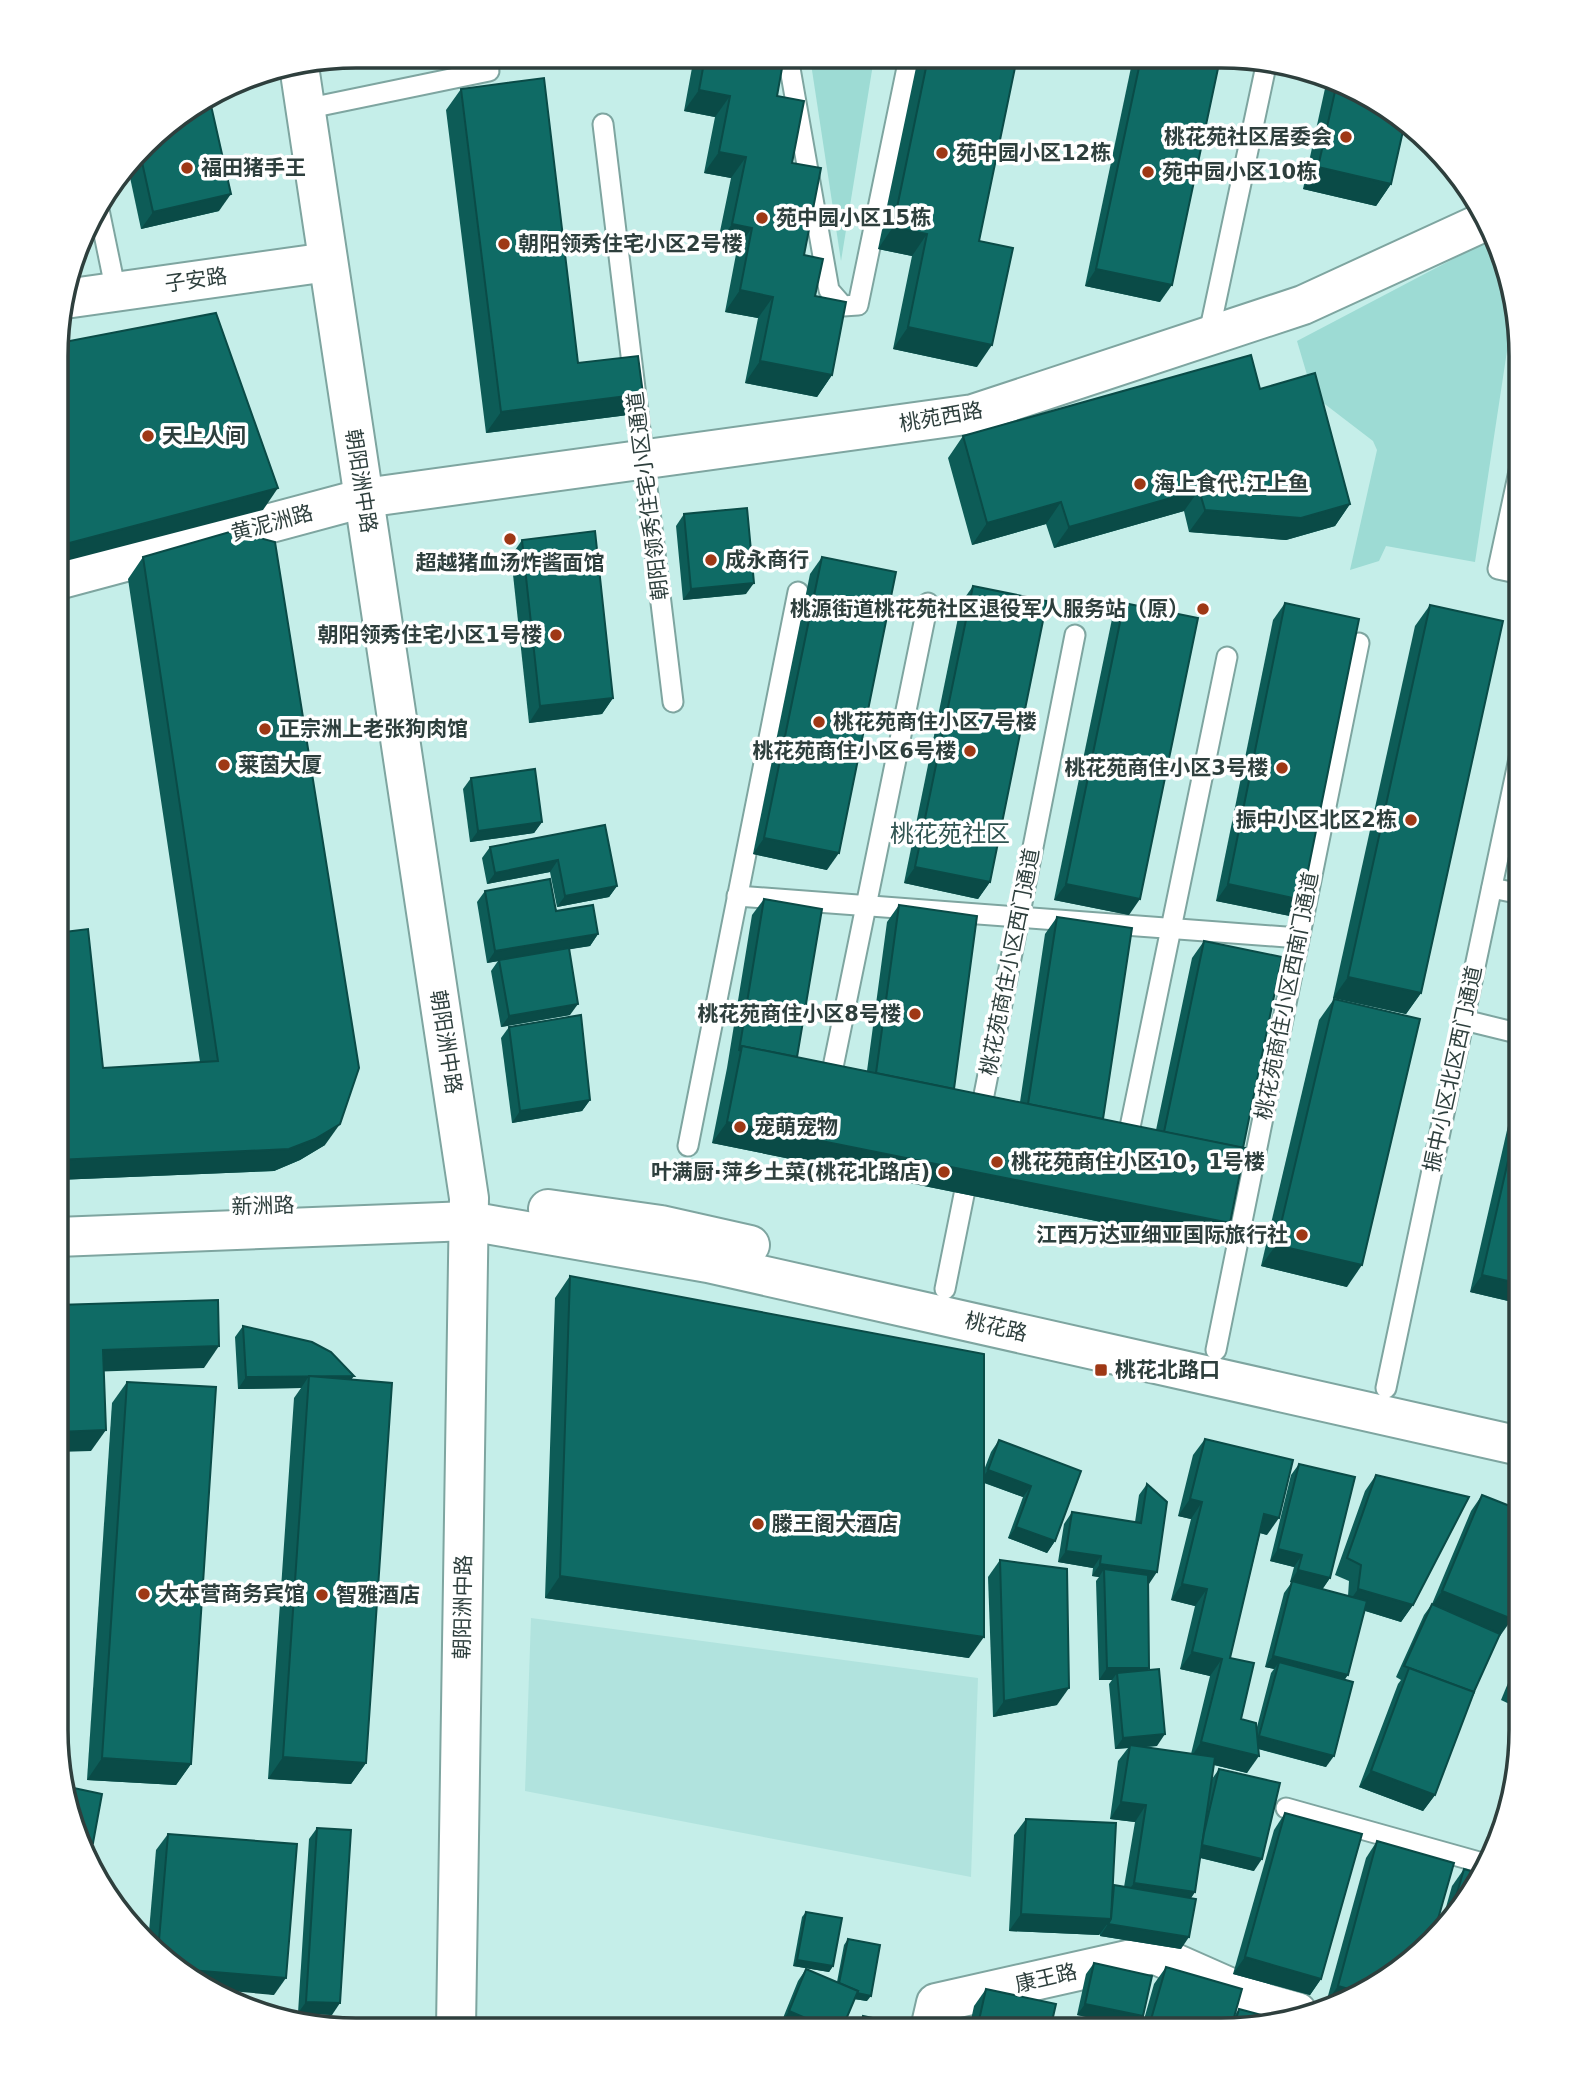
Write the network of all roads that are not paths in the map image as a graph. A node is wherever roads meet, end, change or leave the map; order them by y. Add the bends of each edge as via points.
1 (488, 68) edge
2 (790, 68) edge
3 (907, 68) edge
4 (1265, 72) edge
5 (300, 74) edge
6 (305, 109) junction
7 (603, 124) dead end
8 (102, 222) edge
9 (1477, 225) edge
10 (328, 262) junction
11 (116, 292) junction
12 (75, 298) edge
13 (1208, 338) junction
14 (644, 459) junction
15 (364, 498) junction
16 (1509, 518) edge
17 (1509, 571) edge
18 (68, 577) edge
19 (798, 592) dead end
20 (928, 603) dead end
21 (1075, 635) dead end
22 (1359, 643) edge
23 (1227, 657) dead end
24 (673, 702) dead end
25 (1509, 807) edge
26 (1492, 888) junction
27 (1509, 892) edge
28 (737, 896) junction
29 (866, 906) junction
30 (1019, 917) junction
31 (1171, 929) junction
32 (1299, 938) junction
33 (1464, 1020) junction
34 (1509, 1031) edge
35 (832, 1072) edge
36 (1129, 1132) edge
37 (688, 1146) dead end
38 (469, 1209) junction
39 (68, 1213) edge
40 (68, 1236) edge
41 (945, 1289) junction
42 (1216, 1350) junction
43 (1386, 1388) junction
44 (1509, 1416) edge
45 (1509, 1444) edge
46 (1286, 1808) dead end
47 (1477, 1861) edge
48 (1288, 2010) edge
49 (456, 2018) edge
50 (933, 2018) edge

1 - 6 lane
2 - 3 lane via 829,290 843,306 858,305
4 - 13 lane
5 - 6 main road, 朝阳洲中路
6 - 10 main road, 朝阳洲中路
7 - 14 lane, 朝阳领秀住宅小区通道
8 - 11 lane
9 - 13 main road, 桃苑西路 via 1303,305
10 - 11 main road, 子安路
10 - 15 main road, 朝阳洲中路
11 - 12 main road, 子安路
13 - 14 main road, 桃苑西路 via 973,414
14 - 15 main road, 桃苑西路
14 - 24 lane, 朝阳领秀住宅小区通道
15 - 18 main road, 黄泥洲路
15 - 38 main road, 朝阳洲中路
16 - 17 lane via 1498,569
19 - 28 lane
20 - 29 lane
21 - 30 lane, 桃花苑商住小区西门通道
22 - 32 lane, 桃花苑商住小区西南门通道
23 - 31 lane
25 - 26 lane, 振中小区北区西门通道
26 - 27 lane
26 - 33 lane, 振中小区北区西门通道
28 - 29 lane
28 - 37 lane
29 - 30 lane
29 - 35 lane
30 - 31 lane
30 - 41 lane, 桃花苑商住小区西门通道
31 - 32 lane
31 - 36 lane
32 - 42 lane, 桃花苑商住小区西南门通道
33 - 34 lane
33 - 43 lane, 振中小区北区西门通道
38 - 39 main road, 新洲路
38 - 40 main road, 新洲路
38 - 41 main road, 桃花路 via 661,1225
38 - 45 main road, 桃花路
38 - 49 main road, 朝阳洲中路
41 - 42 main road, 桃花路
42 - 43 main road, 桃花路
43 - 44 main road, 桃花路
46 - 47 lane
48 - 50 main road, 康王路 via 1154,1954 936,2003

